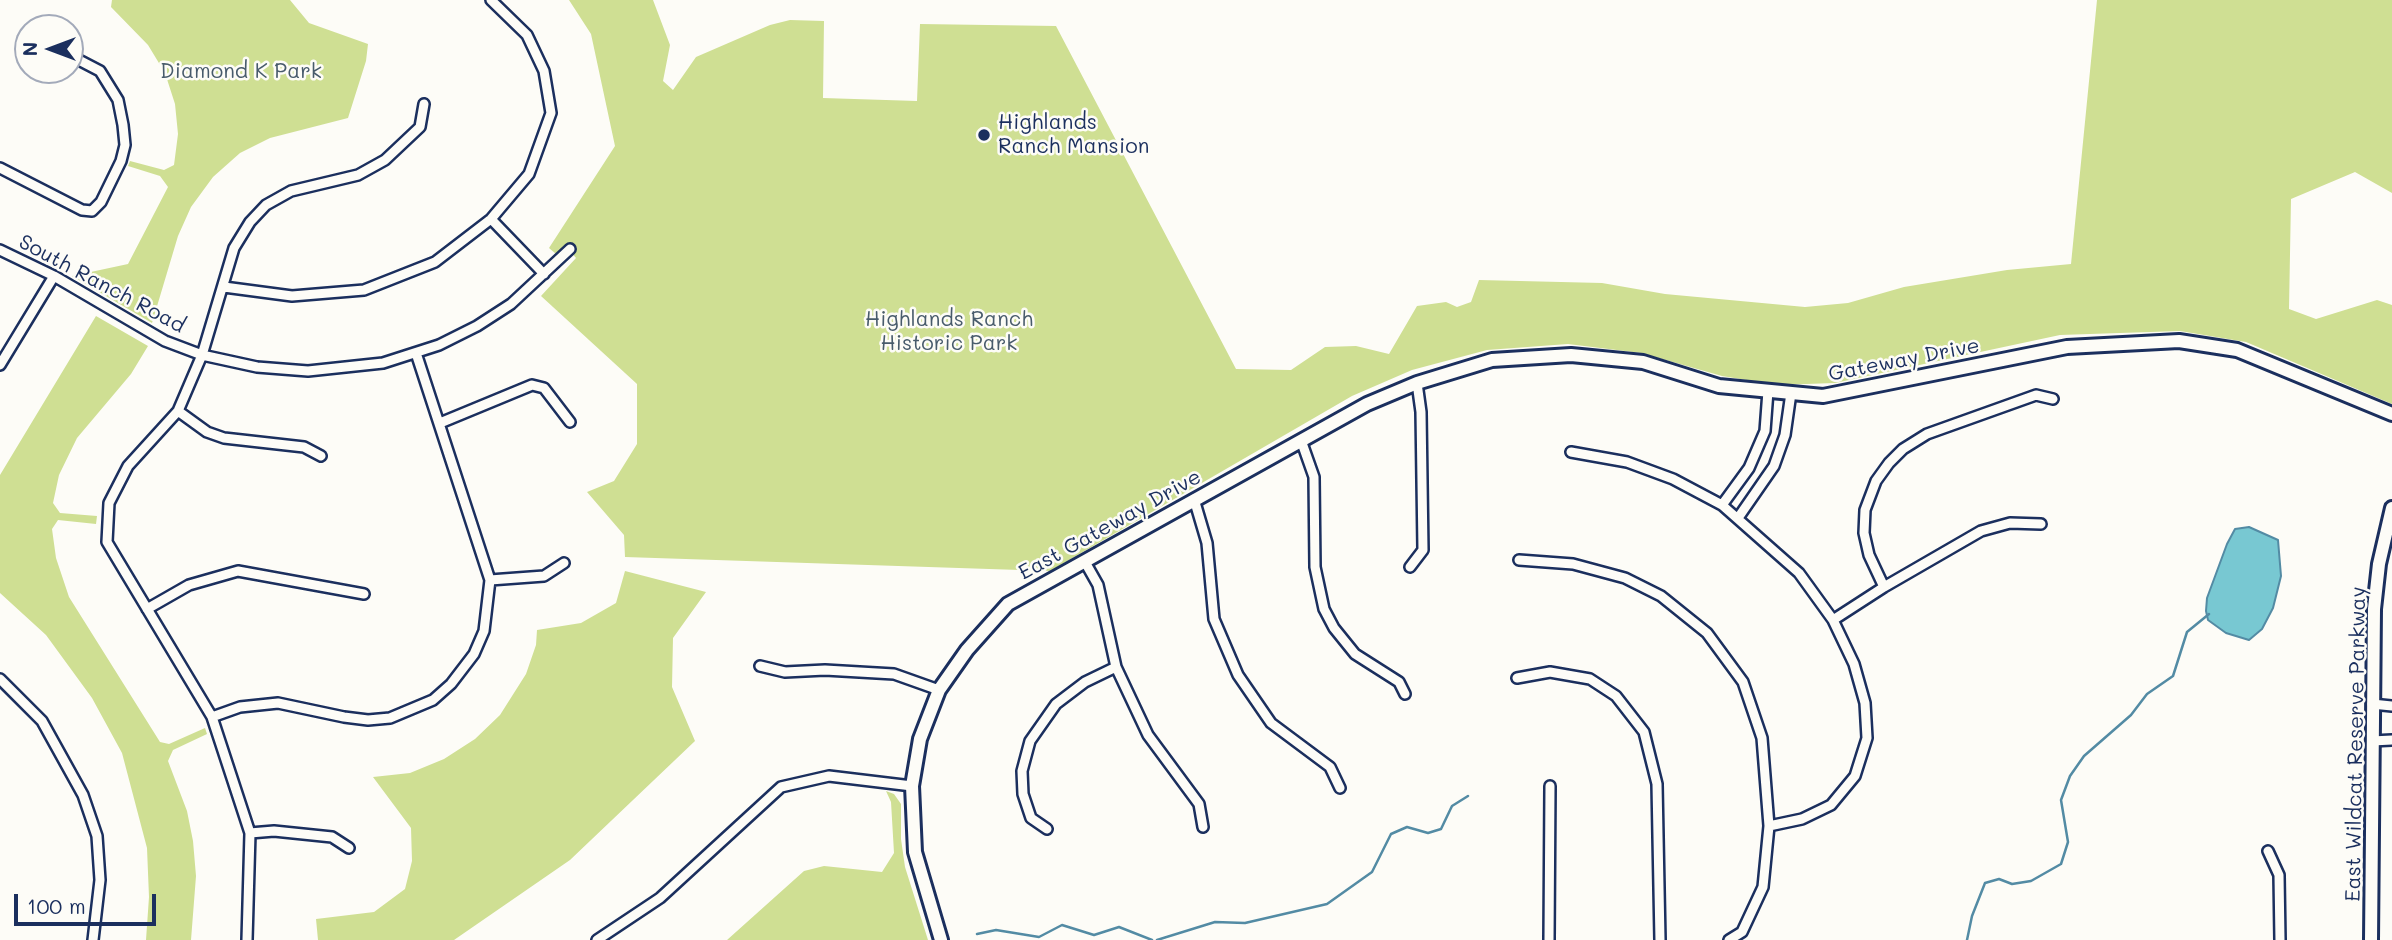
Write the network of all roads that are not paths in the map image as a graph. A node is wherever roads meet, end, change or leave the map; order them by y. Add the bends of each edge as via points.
1 (491, 0) edge
2 (84, 63) edge
3 (424, 104) dead end
4 (0, 168) edge
5 (491, 219) junction
6 (570, 249) dead end
7 (0, 250) edge
8 (544, 274) junction
9 (54, 276) junction
10 (224, 286) junction
11 (416, 353) junction
12 (202, 355) junction
13 (0, 365) edge
14 (1417, 383) junction
15 (1768, 391) junction
16 (1791, 393) junction
17 (2053, 399) dead end
18 (178, 411) junction
19 (2392, 414) edge
20 (570, 422) dead end
21 (440, 423) junction
22 (1302, 443) junction
23 (1572, 452) dead end
24 (321, 456) dead end
25 (1194, 499) junction
26 (1723, 505) junction
27 (2392, 508) edge
28 (1738, 518) junction
29 (2041, 524) dead end
30 (1519, 560) dead end
31 (1085, 562) junction
32 (564, 563) dead end
33 (1410, 567) dead end
34 (490, 580) junction
35 (1884, 587) junction
36 (364, 594) dead end
37 (147, 609) junction
38 (1833, 620) junction
39 (760, 666) dead end
40 (1116, 667) junction
41 (1517, 678) dead end
42 (0, 679) edge
43 (939, 690) junction
44 (1405, 695) dead end
45 (2372, 704) junction
46 (2392, 706) edge
47 (212, 717) junction
48 (2392, 740) edge
49 (2372, 741) junction
50 (912, 786) junction
51 (1550, 786) dead end
52 (1340, 788) dead end
53 (1769, 826) junction
54 (1203, 827) dead end
55 (1047, 829) dead end
56 (250, 834) junction
57 (349, 848) dead end
58 (2269, 851) dead end
59 (93, 940) edge
60 (247, 940) edge
61 (597, 940) edge
62 (941, 940) edge
63 (1549, 940) edge
64 (1660, 940) edge
65 (1729, 940) edge
66 (2280, 940) edge
67 (2371, 940) edge

1 - 5 street via 527,35 544,71 551,113 529,174
2 - 4 street via 100,71 118,100 123,125 121,162 101,202 92,211 82,210
3 - 10 street via 420,127 385,160 358,175 291,191 266,205 234,248
5 - 8 street
5 - 10 street via 435,262 365,290 292,296
6 - 8 street, South Ranch Road
7 - 9 street, South Ranch Road
8 - 11 street, South Ranch Road via 477,326
9 - 12 street, South Ranch Road via 165,341
9 - 13 street
10 - 12 street
11 - 12 street, South Ranch Road via 365,366 307,371 257,367
11 - 21 street
12 - 18 street
14 - 15 street, Gateway Drive via 1492,360 1572,355 1643,362 1719,386
14 - 22 street, East Gateway Drive via 1367,404
14 - 33 street via 1423,550
15 - 16 street, Gateway Drive
15 - 26 street via 1765,431 1749,468
16 - 19 street, Gateway Drive via 1823,396 2067,347 2179,341 2237,350
16 - 28 street via 1785,435 1774,466
17 - 35 street via 2036,395 1927,434 1889,463 1872,491 1864,533
18 - 24 street via 206,432 224,438 304,447
18 - 37 street via 128,466 109,503 106,520 107,542
20 - 21 street via 544,388 532,385
21 - 34 street
22 - 25 street, East Gateway Drive
22 - 44 street via 1314,477 1315,567 1324,609 1355,654 1399,682
23 - 26 street via 1627,462
25 - 31 street, East Gateway Drive
25 - 52 street via 1207,543 1214,619 1238,675 1271,723 1329,767
26 - 28 street
27 - 45 street, East Wildcat Reserve Parkway via 2374,609
28 - 38 street via 1799,573
29 - 35 street via 2010,523 1982,531
30 - 53 street via 1573,564 1625,578 1661,596 1707,633 1743,681 1762,738
31 - 40 street via 1098,585
31 - 43 street, East Gateway Drive via 1008,604
32 - 34 street via 544,576
34 - 47 street via 484,631 474,654 452,684 433,700 390,718 368,720 278,703 240,707
35 - 38 street
36 - 37 street via 238,571 189,585
37 - 47 street
38 - 53 street via 1854,664 1865,703 1867,738 1855,776 1831,805 1802,819
39 - 43 street via 785,672 894,674
40 - 54 street via 1147,735 1199,804
40 - 55 street via 1085,682 1056,704 1030,741 1022,771 1023,794 1031,818
41 - 64 street via 1550,672 1590,679 1616,696 1644,732 1657,784
42 - 59 street via 42,721 83,795 97,836 100,880
43 - 50 street, East Gateway Drive via 920,739
45 - 46 street
45 - 49 street, East Wildcat Reserve Parkway
47 - 56 street
48 - 49 street
49 - 67 street, East Wildcat Reserve Parkway
50 - 61 street via 829,776 781,787 660,898
50 - 62 street via 915,852
51 - 63 street
53 - 65 street via 1763,887 1742,932
56 - 57 street via 274,831 332,837
56 - 60 street
58 - 66 street via 2279,875

